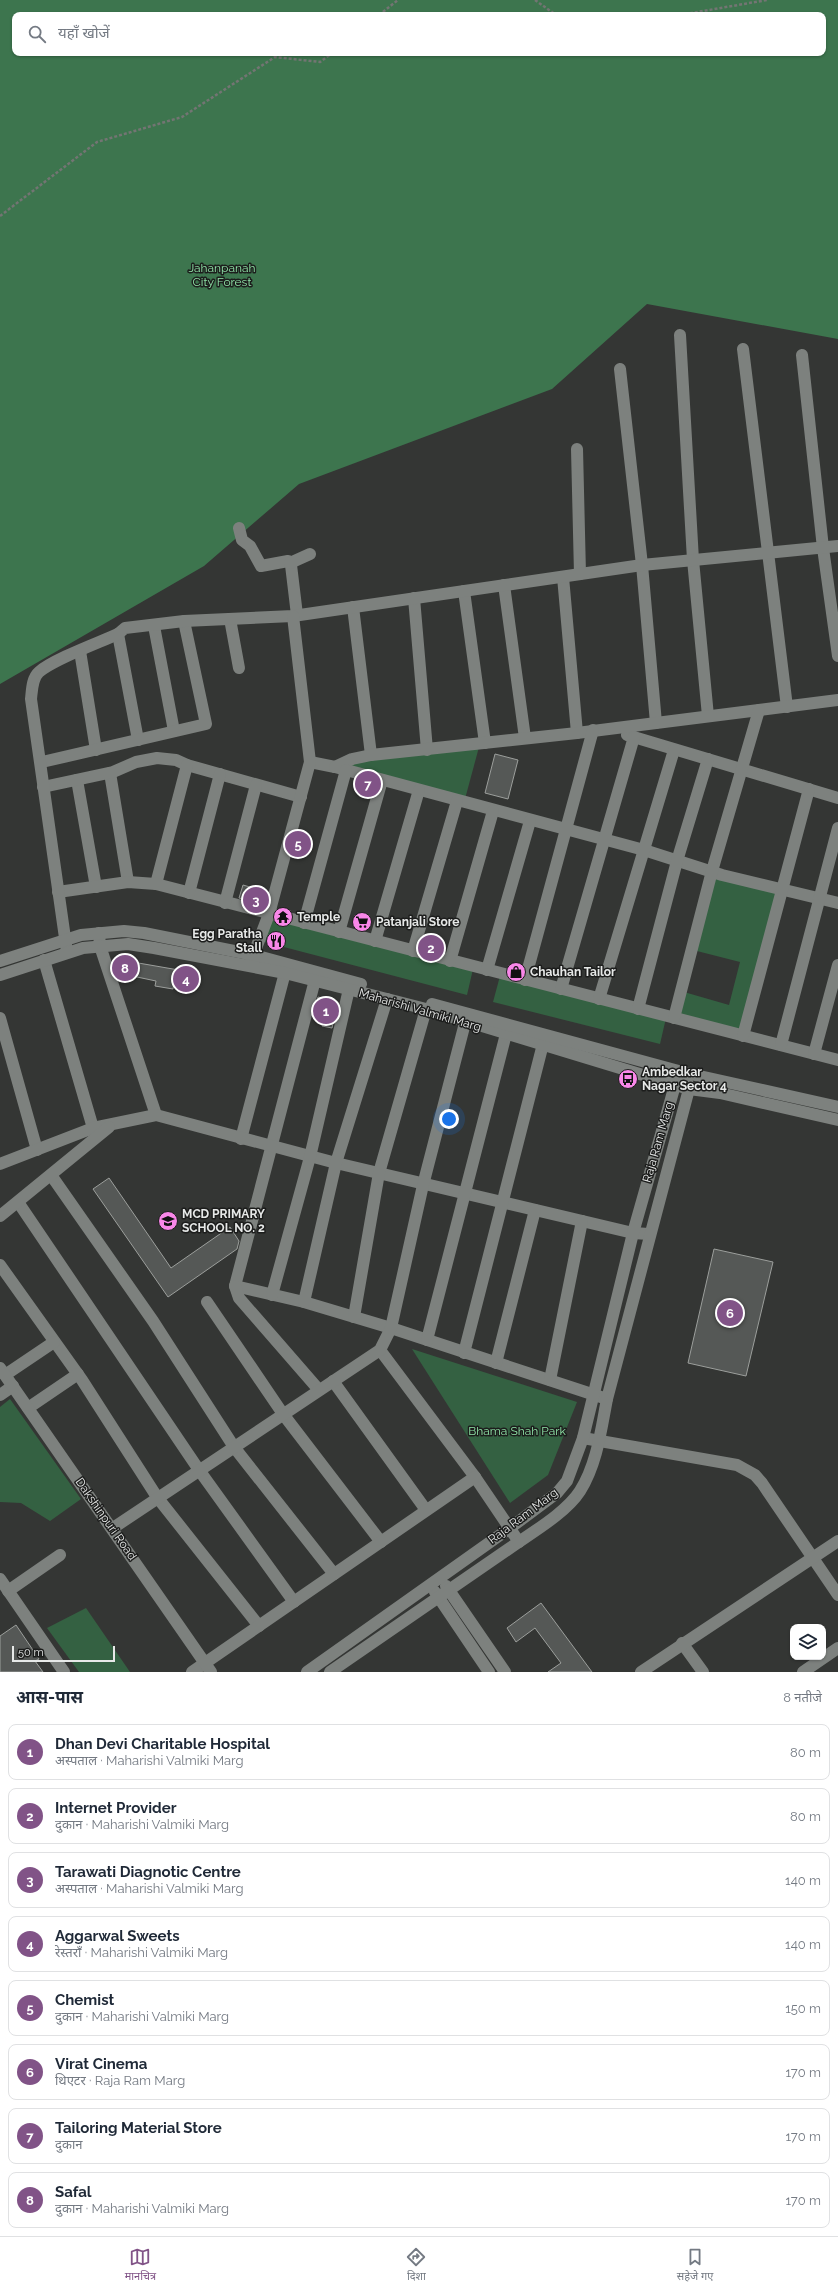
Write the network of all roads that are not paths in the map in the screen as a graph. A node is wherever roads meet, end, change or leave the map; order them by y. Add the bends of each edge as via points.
1 (680, 335) dead end
2 (743, 349) dead end
3 (802, 355) dead end
4 (620, 369) dead end
5 (577, 449) dead end
6 (239, 528) dead end
7 (838, 546) edge
8 (822, 548) junction
9 (767, 553) junction
10 (310, 554) dead end
11 (693, 560) junction
12 (290, 563) junction
13 (642, 565) junction
14 (580, 574) junction
15 (562, 577) junction
16 (504, 585) junction
17 (464, 591) junction
18 (414, 598) junction
19 (353, 607) junction
20 (295, 615) junction
21 (230, 619) junction
22 (184, 621) junction
23 (154, 626) junction
24 (118, 634) junction
25 (80, 651) junction
26 (838, 656) edge
27 (240, 668) dead end
28 (838, 700) edge
29 (787, 707) junction
30 (759, 710) junction
31 (708, 716) junction
32 (656, 723) junction
33 (606, 729) junction
34 (593, 730) junction
35 (174, 732) junction
36 (577, 733) junction
37 (634, 737) junction
38 (525, 738) junction
39 (138, 740) junction
40 (485, 743) junction
41 (96, 750) junction
42 (427, 750) junction
43 (674, 750) junction
44 (371, 755) junction
45 (708, 759) junction
46 (42, 762) junction
47 (310, 762) junction
48 (187, 765) junction
49 (340, 768) junction
50 (741, 769) junction
51 (110, 773) junction
52 (220, 774) junction
53 (78, 780) junction
54 (382, 780) junction
55 (256, 785) junction
56 (43, 786) junction
57 (809, 789) junction
58 (419, 790) junction
59 (300, 797) junction
60 (838, 798) edge
61 (457, 801) junction
62 (493, 811) junction
63 (530, 821) junction
64 (838, 828) edge
65 (566, 829) junction
66 (604, 840) junction
67 (644, 850) junction
68 (677, 860) junction
69 (712, 871) junction
70 (128, 882) junction
71 (156, 884) junction
72 (96, 887) junction
73 (782, 889) junction
74 (58, 892) junction
75 (189, 893) junction
76 (820, 898) junction
77 (225, 903) junction
78 (838, 903) edge
79 (269, 914) junction
80 (304, 923) junction
81 (339, 932) junction
82 (99, 933) junction
83 (64, 940) junction
84 (375, 941) junction
85 (100, 946) junction
86 (413, 951) junction
87 (67, 952) junction
88 (44, 960) junction
89 (252, 960) junction
90 (0, 961) edge
91 (450, 961) junction
92 (838, 964) edge
93 (286, 968) junction
94 (486, 970) junction
95 (0, 975) edge
96 (315, 980) junction
97 (525, 980) junction
98 (349, 989) junction
99 (561, 989) junction
100 (599, 999) junction
101 (387, 1000) junction
102 (426, 1009) junction
103 (638, 1009) junction
104 (0, 1018) edge
105 (674, 1018) junction
106 (465, 1023) junction
107 (506, 1034) junction
108 (743, 1036) junction
109 (543, 1044) junction
110 (781, 1046) junction
111 (814, 1054) junction
112 (838, 1060) edge
113 (686, 1073) junction
114 (675, 1085) junction
115 (689, 1089) junction
116 (838, 1107) edge
117 (156, 1115) junction
118 (838, 1120) edge
119 (112, 1125) junction
120 (93, 1128) junction
121 (241, 1139) junction
122 (271, 1147) junction
123 (37, 1150) junction
124 (310, 1156) junction
125 (336, 1163) junction
126 (0, 1164) edge
127 (379, 1173) junction
128 (51, 1174) junction
129 (423, 1185) junction
130 (463, 1194) junction
131 (18, 1202) junction
132 (503, 1204) junction
133 (535, 1210) junction
134 (0, 1216) edge
135 (582, 1221) junction
136 (633, 1233) junction
137 (649, 1234) junction
138 (0, 1266) edge
139 (235, 1286) junction
140 (272, 1295) junction
141 (207, 1302) dead end
142 (304, 1302) junction
143 (354, 1317) junction
144 (391, 1328) junction
145 (427, 1340) junction
146 (54, 1342) junction
147 (380, 1350) junction
148 (464, 1353) junction
149 (496, 1363) junction
150 (3, 1371) edge
151 (78, 1374) junction
152 (550, 1380) junction
153 (333, 1381) junction
154 (13, 1386) junction
155 (320, 1390) junction
156 (593, 1394) junction
157 (0, 1395) edge
158 (607, 1399) junction
159 (28, 1408) junction
160 (283, 1414) junction
161 (583, 1438) junction
162 (599, 1442) junction
163 (234, 1447) junction
164 (199, 1470) junction
165 (475, 1477) junction
166 (158, 1497) junction
167 (426, 1510) junction
168 (113, 1528) junction
169 (510, 1528) junction
170 (838, 1541) edge
171 (381, 1542) junction
172 (519, 1542) junction
173 (60, 1555) dead end
174 (811, 1557) junction
175 (334, 1574) junction
176 (440, 1578) junction
177 (0, 1579) edge
178 (430, 1586) junction
179 (8, 1591) junction
180 (449, 1591) junction
181 (838, 1595) edge
182 (439, 1598) junction
183 (294, 1602) junction
184 (259, 1626) junction
185 (682, 1643) junction
186 (838, 1648) edge
187 (208, 1668) edge
188 (64, 1672) edge
189 (192, 1672) edge
190 (307, 1672) edge
191 (330, 1672) edge
192 (489, 1672) edge
193 (505, 1672) edge
194 (641, 1672) edge
195 (703, 1672) edge
196 (803, 1672) edge

1 - 11 street
2 - 9 street
3 - 8 street
4 - 13 street
5 - 14 street
6 - 12 street via 242,540 250,546 261,566 283,561
7 - 8 street
8 - 9 street
8 - 26 street
9 - 11 street
9 - 29 street
10 - 12 street
11 - 13 street
11 - 31 street
12 - 20 street
13 - 14 street
13 - 32 street
14 - 15 street
15 - 16 street
15 - 36 street
16 - 17 street
16 - 38 street
17 - 18 street
17 - 40 street
18 - 19 street
18 - 42 street
19 - 20 street
19 - 44 street
20 - 21 street
20 - 47 street
21 - 22 street
21 - 27 street
22 - 23 street
22 - 35 street via 206,724
23 - 24 street via 125,628
23 - 35 street
24 - 25 street
24 - 39 street
25 - 41 street
25 - 46 street via 38,673 33,684 31,699
28 - 29 street
29 - 30 street
30 - 31 street
30 - 50 street
31 - 32 street
32 - 33 street
33 - 34 street
33 - 37 street
34 - 36 street
34 - 65 street
35 - 39 street
36 - 38 street
37 - 43 street
37 - 66 street
38 - 40 street
39 - 41 street
40 - 42 street
41 - 46 street
42 - 44 street
43 - 45 street
43 - 67 street
44 - 49 street via 352,759
45 - 50 street
45 - 68 street
46 - 56 street
47 - 49 street
47 - 59 street
48 - 51 street via 176,760 157,758 136,762
48 - 52 street
48 - 71 street
49 - 54 street
49 - 80 street
50 - 57 street
50 - 69 street
51 - 53 street
51 - 70 street
52 - 55 street
52 - 75 street
53 - 56 street
53 - 72 street
54 - 58 street
54 - 81 street
55 - 59 street
55 - 77 street
56 - 74 street
57 - 60 street
57 - 73 street
58 - 61 street
58 - 84 street
59 - 79 street
61 - 62 street
61 - 86 street
62 - 63 street
62 - 91 street
63 - 65 street
63 - 94 street
64 - 76 street
65 - 66 street
65 - 97 street
66 - 67 street
66 - 99 street
67 - 68 street
67 - 100 street
68 - 69 street
68 - 103 street
69 - 73 street
69 - 105 street
70 - 71 street
70 - 72 street
71 - 75 street
72 - 74 street
73 - 76 street
73 - 108 street
74 - 83 street
75 - 77 street
76 - 78 street
76 - 110 street
77 - 79 street
79 - 80 street
79 - 89 street
80 - 81 street
81 - 84 street
82 - 83 street, Maharishi Valmiki Marg
82 - 85 street
82 - 89 street, Maharishi Valmiki Marg via 144,933
83 - 87 street
83 - 90 street, Maharishi Valmiki Marg
84 - 86 street
85 - 87 street, Maharishi Valmiki Marg
85 - 89 street, Maharishi Valmiki Marg via 128,944
85 - 117 street
86 - 91 street
87 - 88 street, Maharishi Valmiki Marg
88 - 95 street, Maharishi Valmiki Marg
88 - 120 street
89 - 93 street, Maharishi Valmiki Marg
91 - 94 street
92 - 111 street
93 - 96 street, Maharishi Valmiki Marg
93 - 113 street, Maharishi Valmiki Marg
93 - 121 street
94 - 97 street
96 - 98 street, Maharishi Valmiki Marg
96 - 122 street
97 - 99 street
98 - 101 street, Maharishi Valmiki Marg
98 - 124 street
99 - 100 street
100 - 103 street
101 - 102 street, Maharishi Valmiki Marg
101 - 125 street
102 - 106 street, Maharishi Valmiki Marg
102 - 127 street
103 - 105 street
104 - 123 street
105 - 108 street
106 - 107 street, Maharishi Valmiki Marg
106 - 129 street
107 - 109 street, Maharishi Valmiki Marg
107 - 130 street
108 - 110 street
109 - 114 street, Maharishi Valmiki Marg
109 - 132 street
110 - 111 street
111 - 112 street
113 - 114 street, Raja Ram Marg
113 - 115 street, Raja Ram Marg
113 - 116 street, Maharishi Valmiki Marg
114 - 115 street, Maharishi Valmiki Marg
114 - 136 street, Raja Ram Marg
115 - 118 street, Maharishi Valmiki Marg via 720,1093
115 - 137 street, Raja Ram Marg
117 - 119 street
117 - 121 street
119 - 120 street
119 - 128 street
120 - 123 street
121 - 122 street
122 - 124 street
122 - 139 street
123 - 126 street
124 - 125 street
124 - 140 street
125 - 127 street
125 - 142 street
127 - 129 street
127 - 143 street
128 - 131 street
128 - 163 street via 153,1321
129 - 130 street
129 - 144 street
130 - 132 street
130 - 145 street
131 - 134 street
131 - 164 street
132 - 133 street
132 - 148 street
133 - 135 street
133 - 149 street
135 - 136 street
135 - 152 street
136 - 137 street
136 - 156 street, Raja Ram Marg
137 - 158 street, Raja Ram Marg
138 - 146 street
139 - 140 street
139 - 155 street via 240,1298
140 - 142 street
141 - 160 street
142 - 143 street
143 - 144 street
144 - 145 street
144 - 147 street
145 - 148 street
146 - 150 street
146 - 151 street
147 - 153 street
147 - 165 street
148 - 149 street
149 - 152 street
150 - 154 street, Dakshinpuri Road
151 - 159 street
151 - 166 street
152 - 156 street
153 - 155 street
153 - 167 street
154 - 157 street
154 - 159 street, Dakshinpuri Road
155 - 160 street
156 - 158 street
156 - 161 street, Raja Ram Marg
158 - 162 street, Raja Ram Marg
159 - 168 street, Dakshinpuri Road
160 - 163 street
160 - 171 street
161 - 162 street
161 - 169 street, Raja Ram Marg via 567,1481 557,1492
162 - 172 street, Raja Ram Marg via 589,1474 580,1492 568,1506
162 - 174 street via 737,1465 751,1472 762,1484
163 - 164 street
163 - 175 street
164 - 166 street
164 - 183 street
165 - 167 street
165 - 169 street
166 - 168 street
166 - 184 street
167 - 171 street
168 - 187 street, Dakshinpuri Road
169 - 172 street
169 - 176 street, Raja Ram Marg
170 - 174 street
171 - 175 street
172 - 180 street, Raja Ram Marg
173 - 179 street
174 - 181 street
174 - 185 street
175 - 183 street
176 - 178 street, Raja Ram Marg
176 - 180 street
177 - 179 street
178 - 182 street
178 - 190 street, Raja Ram Marg
179 - 188 street
180 - 182 street, Raja Ram Marg
180 - 193 street
182 - 191 street, Raja Ram Marg
182 - 192 street
183 - 184 street
184 - 187 street
185 - 194 street
185 - 195 street
186 - 196 street
187 - 189 street

